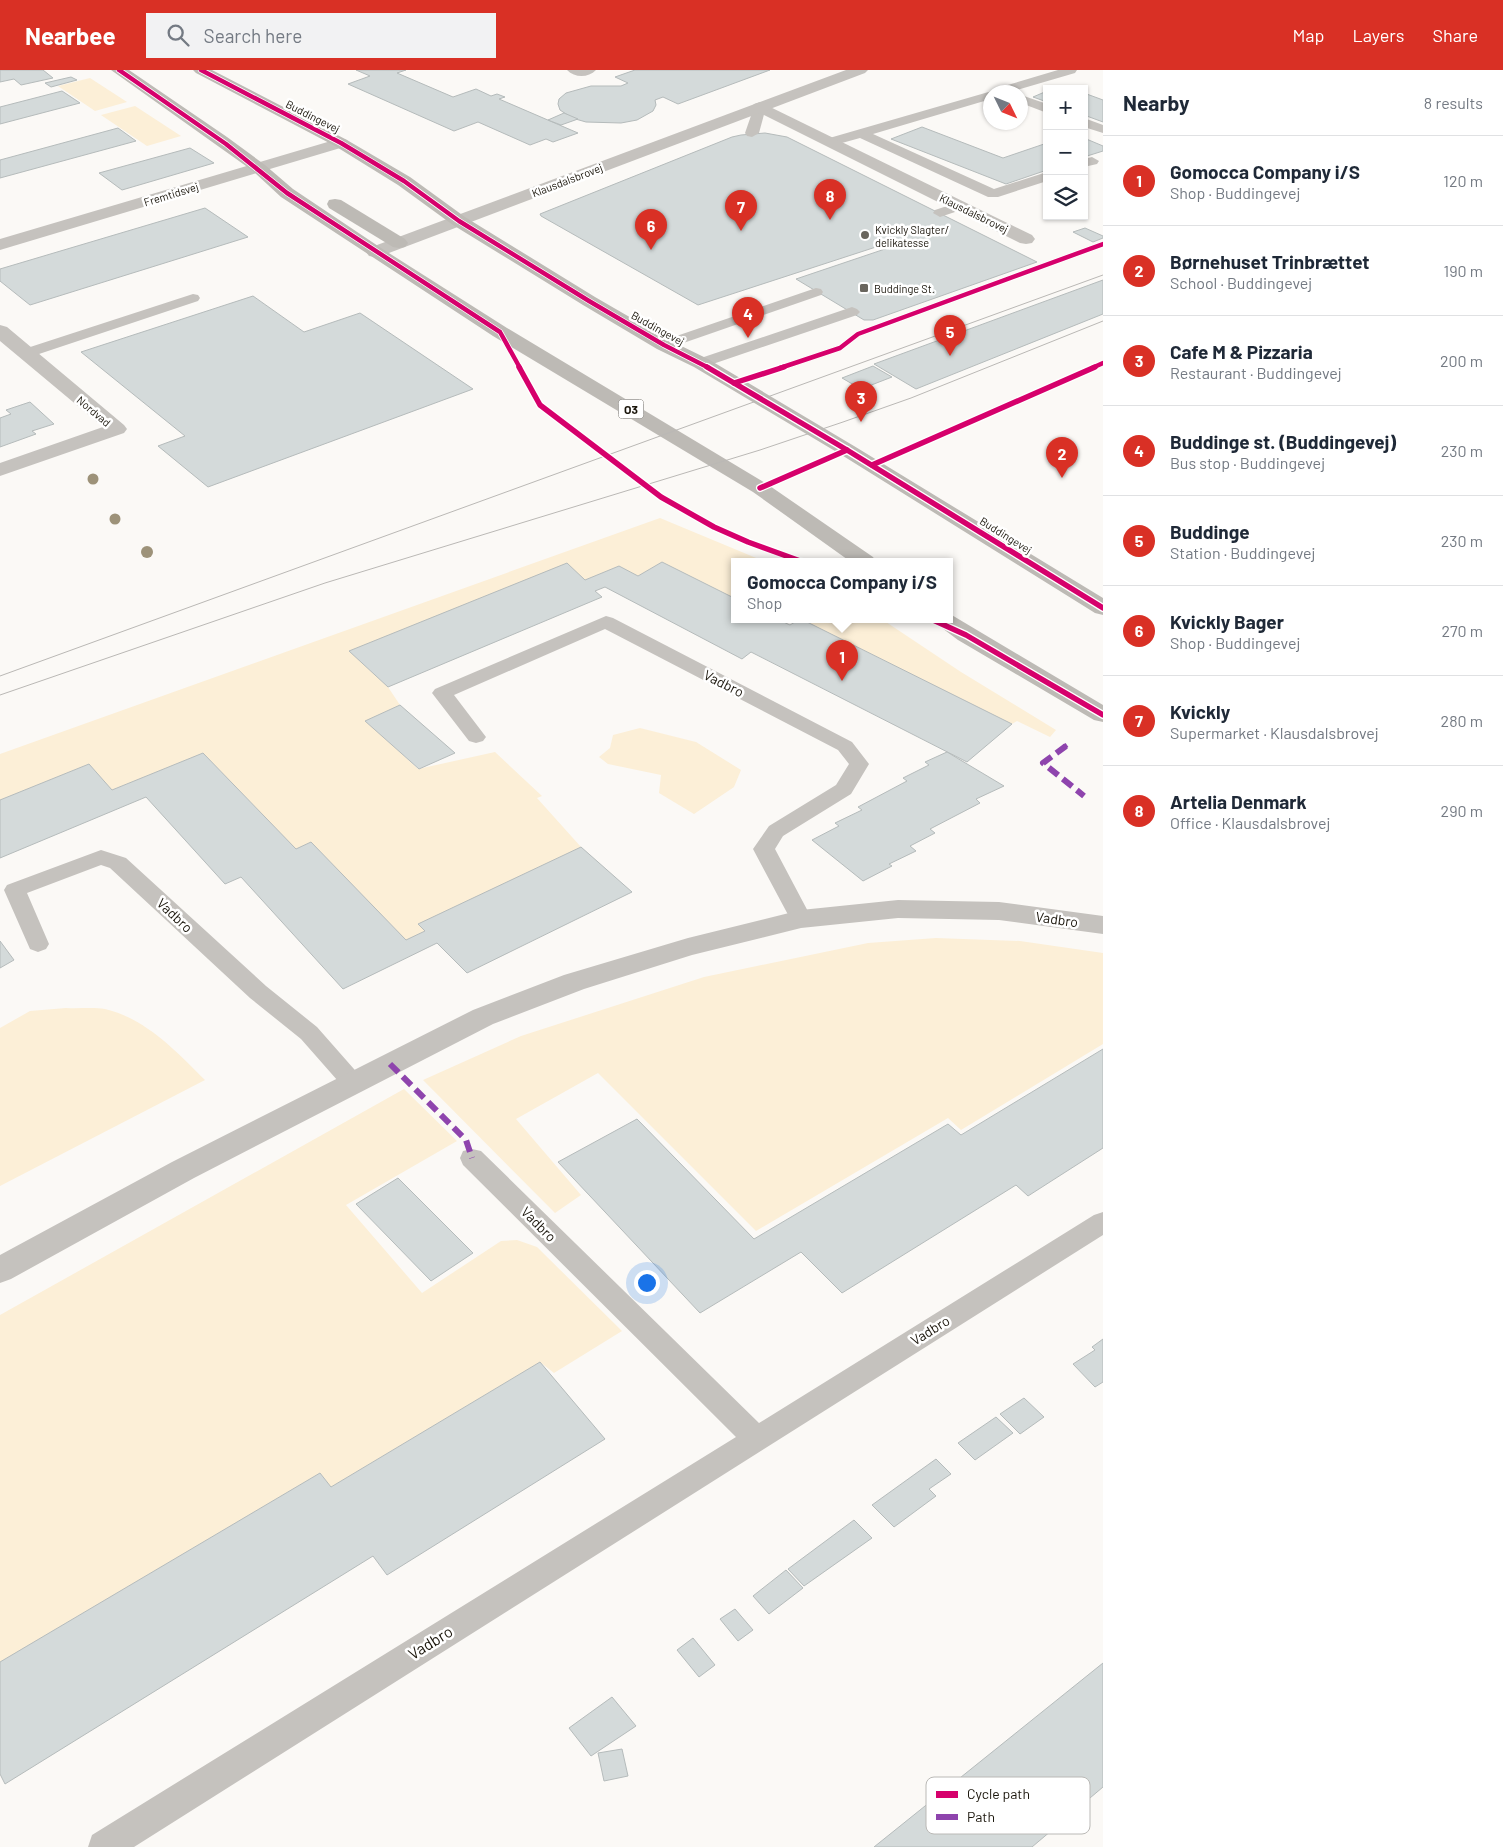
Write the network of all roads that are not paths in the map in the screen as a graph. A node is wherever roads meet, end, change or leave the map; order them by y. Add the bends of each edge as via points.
1 (119, 70) edge
2 (201, 70) edge
3 (573, 70) edge
4 (590, 70) edge
5 (860, 70) edge
6 (1071, 70) edge
7 (1023, 85) edge
8 (983, 97) edge
9 (1028, 102) edge
10 (760, 107) junction
11 (1043, 108) edge
12 (1088, 123) edge
13 (1103, 129) edge
14 (752, 133) dead end
15 (860, 134) junction
16 (831, 142) junction
17 (341, 143) junction
18 (259, 168) junction
19 (1043, 177) edge
20 (959, 206) junction
21 (940, 213) dead end
22 (459, 221) junction
23 (1026, 239) dead end
24 (399, 243) junction
25 (0, 245) edge
26 (375, 252) junction
27 (816, 292) dead end
28 (192, 298) dead end
29 (852, 312) dead end
30 (0, 331) edge
31 (664, 344) junction
32 (27, 353) junction
33 (701, 363) junction
34 (0, 470) edge
35 (859, 558) edge
36 (1103, 608) edge
37 (950, 623) edge
38 (1103, 715) edge
39 (476, 737) dead end
40 (801, 919) junction
41 (1103, 925) edge
42 (38, 944) dead end
43 (353, 1083) junction
44 (472, 1158) dead end
45 (1103, 1222) edge
46 (0, 1270) edge
47 (756, 1438) junction
48 (104, 1847) edge

1 - 18 main road, O3
2 - 17 main road, Buddingevej
3 - 4 lane via 581,73
5 - 10 street, Klausdalsbrovej
6 - 7 lane
8 - 15 lane
9 - 11 lane
10 - 14 lane
10 - 16 street, Klausdalsbrovej
10 - 22 street, Klausdalsbrovej
12 - 13 lane
15 - 16 lane
15 - 19 lane via 994,194
16 - 20 street, Klausdalsbrovej
17 - 18 street, Fremtidsvej
17 - 22 main road, Buddingevej
18 - 24 main road via 329,200
18 - 25 street, Fremtidsvej
18 - 26 main road, O3 via 287,193
20 - 21 lane
20 - 23 street, Klausdalsbrovej
22 - 24 street, Klausdalsbrovej
22 - 31 main road, Buddingevej via 589,302
24 - 26 street, Klausdalsbrovej
26 - 35 main road, O3 via 500,332 760,488
27 - 31 lane
28 - 32 lane
29 - 33 lane
30 - 32 street, Nordvad
31 - 33 main road, Buddingevej
32 - 34 street, Nordvad via 117,429
33 - 36 main road, Buddingevej
37 - 38 main road
39 - 40 lane, Vadbro via 442,693 606,622 846,746 859,764 844,789 776,831 764,849
40 - 41 street, Vadbro via 898,909 999,911
40 - 43 street, Vadbro via 688,946 574,982 483,1017
42 - 43 lane, Vadbro via 15,890 101,857 118,863 258,992 309,1033
43 - 46 street, Vadbro via 191,1165
44 - 47 lane, Vadbro
45 - 47 lane, Vadbro
47 - 48 lane, Vadbro

